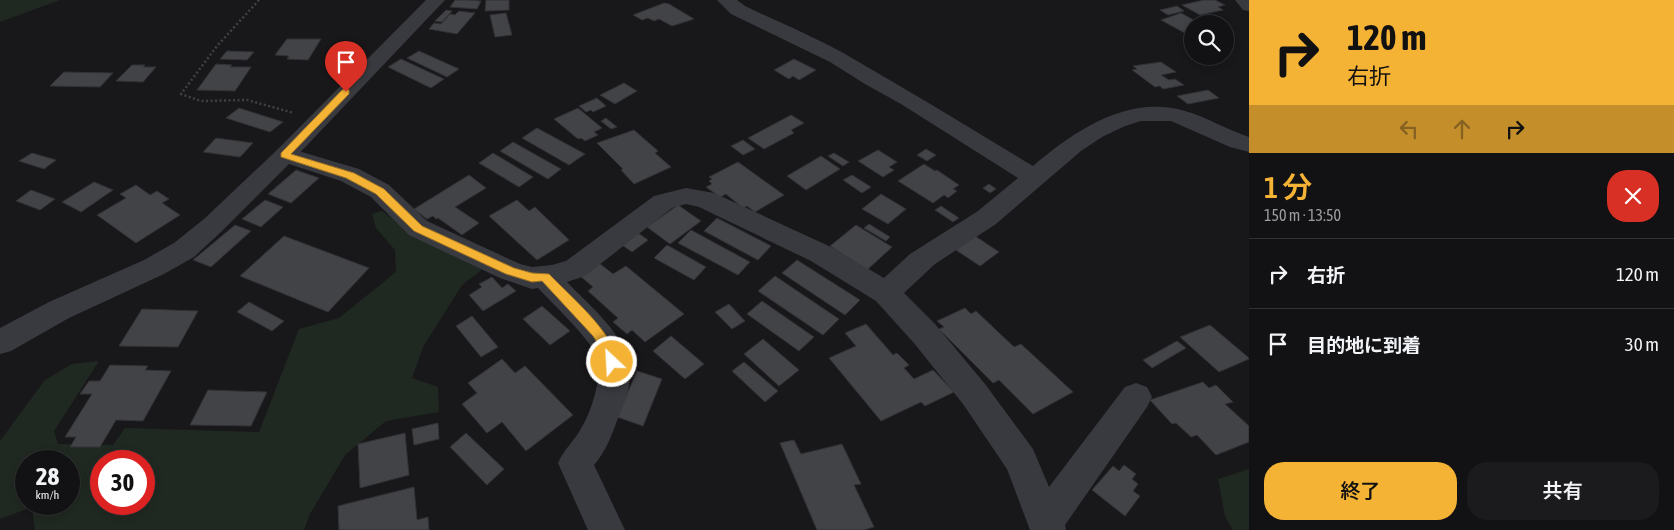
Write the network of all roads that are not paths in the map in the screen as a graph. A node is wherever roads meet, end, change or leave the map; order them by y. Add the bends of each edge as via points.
1 (436, 0) edge
2 (726, 0) edge
3 (1244, 0) edge
4 (1249, 6) edge
5 (1249, 145) edge
6 (285, 155) junction
7 (1033, 177) junction
8 (545, 277) junction
9 (886, 293) junction
10 (0, 342) edge
11 (1136, 396) dead end
12 (1046, 526) edge
13 (607, 530) edge

1 - 6 street
2 - 7 street via 738,10 836,58 909,99
3 - 4 street
5 - 7 street via 1183,117 1145,114 1126,118 1084,137
6 - 8 street via 350,175 380,191 418,228 493,264 532,278
6 - 10 street via 184,250
7 - 9 street via 994,212 925,257
8 - 9 street via 574,269 662,202 686,196 705,199 821,254
8 - 13 street via 597,333 612,359 615,373 608,404 592,442 575,463
9 - 12 street via 974,394 1021,460
11 - 12 street

